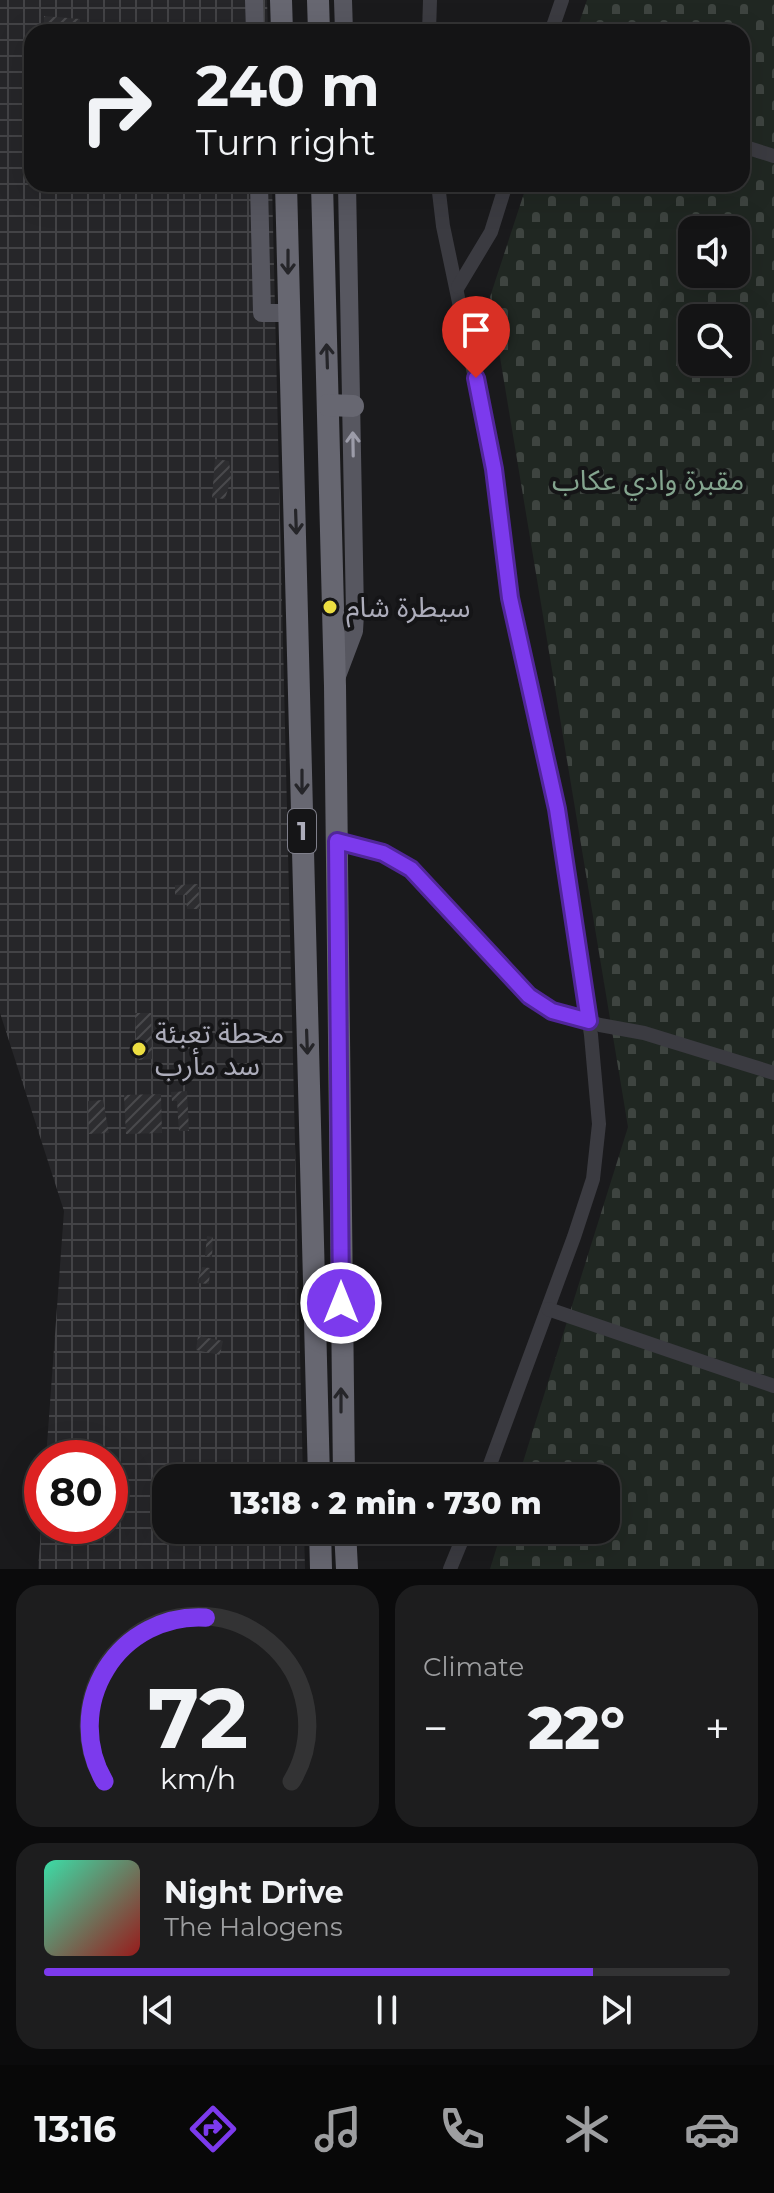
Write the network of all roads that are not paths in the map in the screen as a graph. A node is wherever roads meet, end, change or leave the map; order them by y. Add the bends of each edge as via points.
1 (254, 0) edge
2 (281, 0) edge
3 (318, 0) edge
4 (343, 0) edge
5 (430, 0) edge
6 (562, 0) edge
7 (255, 24) edge
8 (282, 24) edge
9 (319, 24) edge
10 (344, 24) edge
11 (429, 24) edge
12 (554, 24) edge
13 (750, 148) edge
14 (774, 156) edge
15 (259, 192) edge
16 (286, 192) edge
17 (322, 192) edge
18 (347, 192) edge
19 (440, 192) edge
20 (504, 192) edge
21 (458, 287) junction
22 (325, 312) junction
23 (288, 313) junction
24 (328, 405) junction
25 (353, 406) junction
26 (335, 686) junction
27 (337, 841) junction
28 (589, 1021) junction
29 (774, 1073) edge
30 (548, 1309) junction
31 (774, 1386) edge
32 (319, 1464) edge
33 (344, 1464) edge
34 (490, 1464) edge
35 (320, 1544) edge
36 (346, 1544) edge
37 (460, 1544) edge
38 (321, 1569) edge
39 (347, 1569) edge
40 (450, 1569) edge

1 - 7 main road
2 - 8 highway
3 - 9 highway
4 - 10 main road
5 - 11 street
6 - 12 street
13 - 14 street
15 - 23 main road via 262,313
16 -> 23 highway, 1
17 - 22 highway, 1
18 - 25 main road
19 - 21 street
20 - 21 street via 491,232
21 - 28 street via 494,469 510,598 557,809
22 - 23 highway
24 -> 22 highway, 1
23 -> 32 highway, 1
24 - 25 highway
24 - 26 highway, 1
26 -> 25 main road via 355,614
26 - 27 highway, 1
27 - 28 street via 383,853 411,869 529,996 552,1011
33 -> 27 highway, 1
28 - 29 street
28 - 30 street via 599,1124 593,1179
30 - 31 street
30 - 34 street
35 - 38 highway
36 - 39 highway
37 - 40 street

